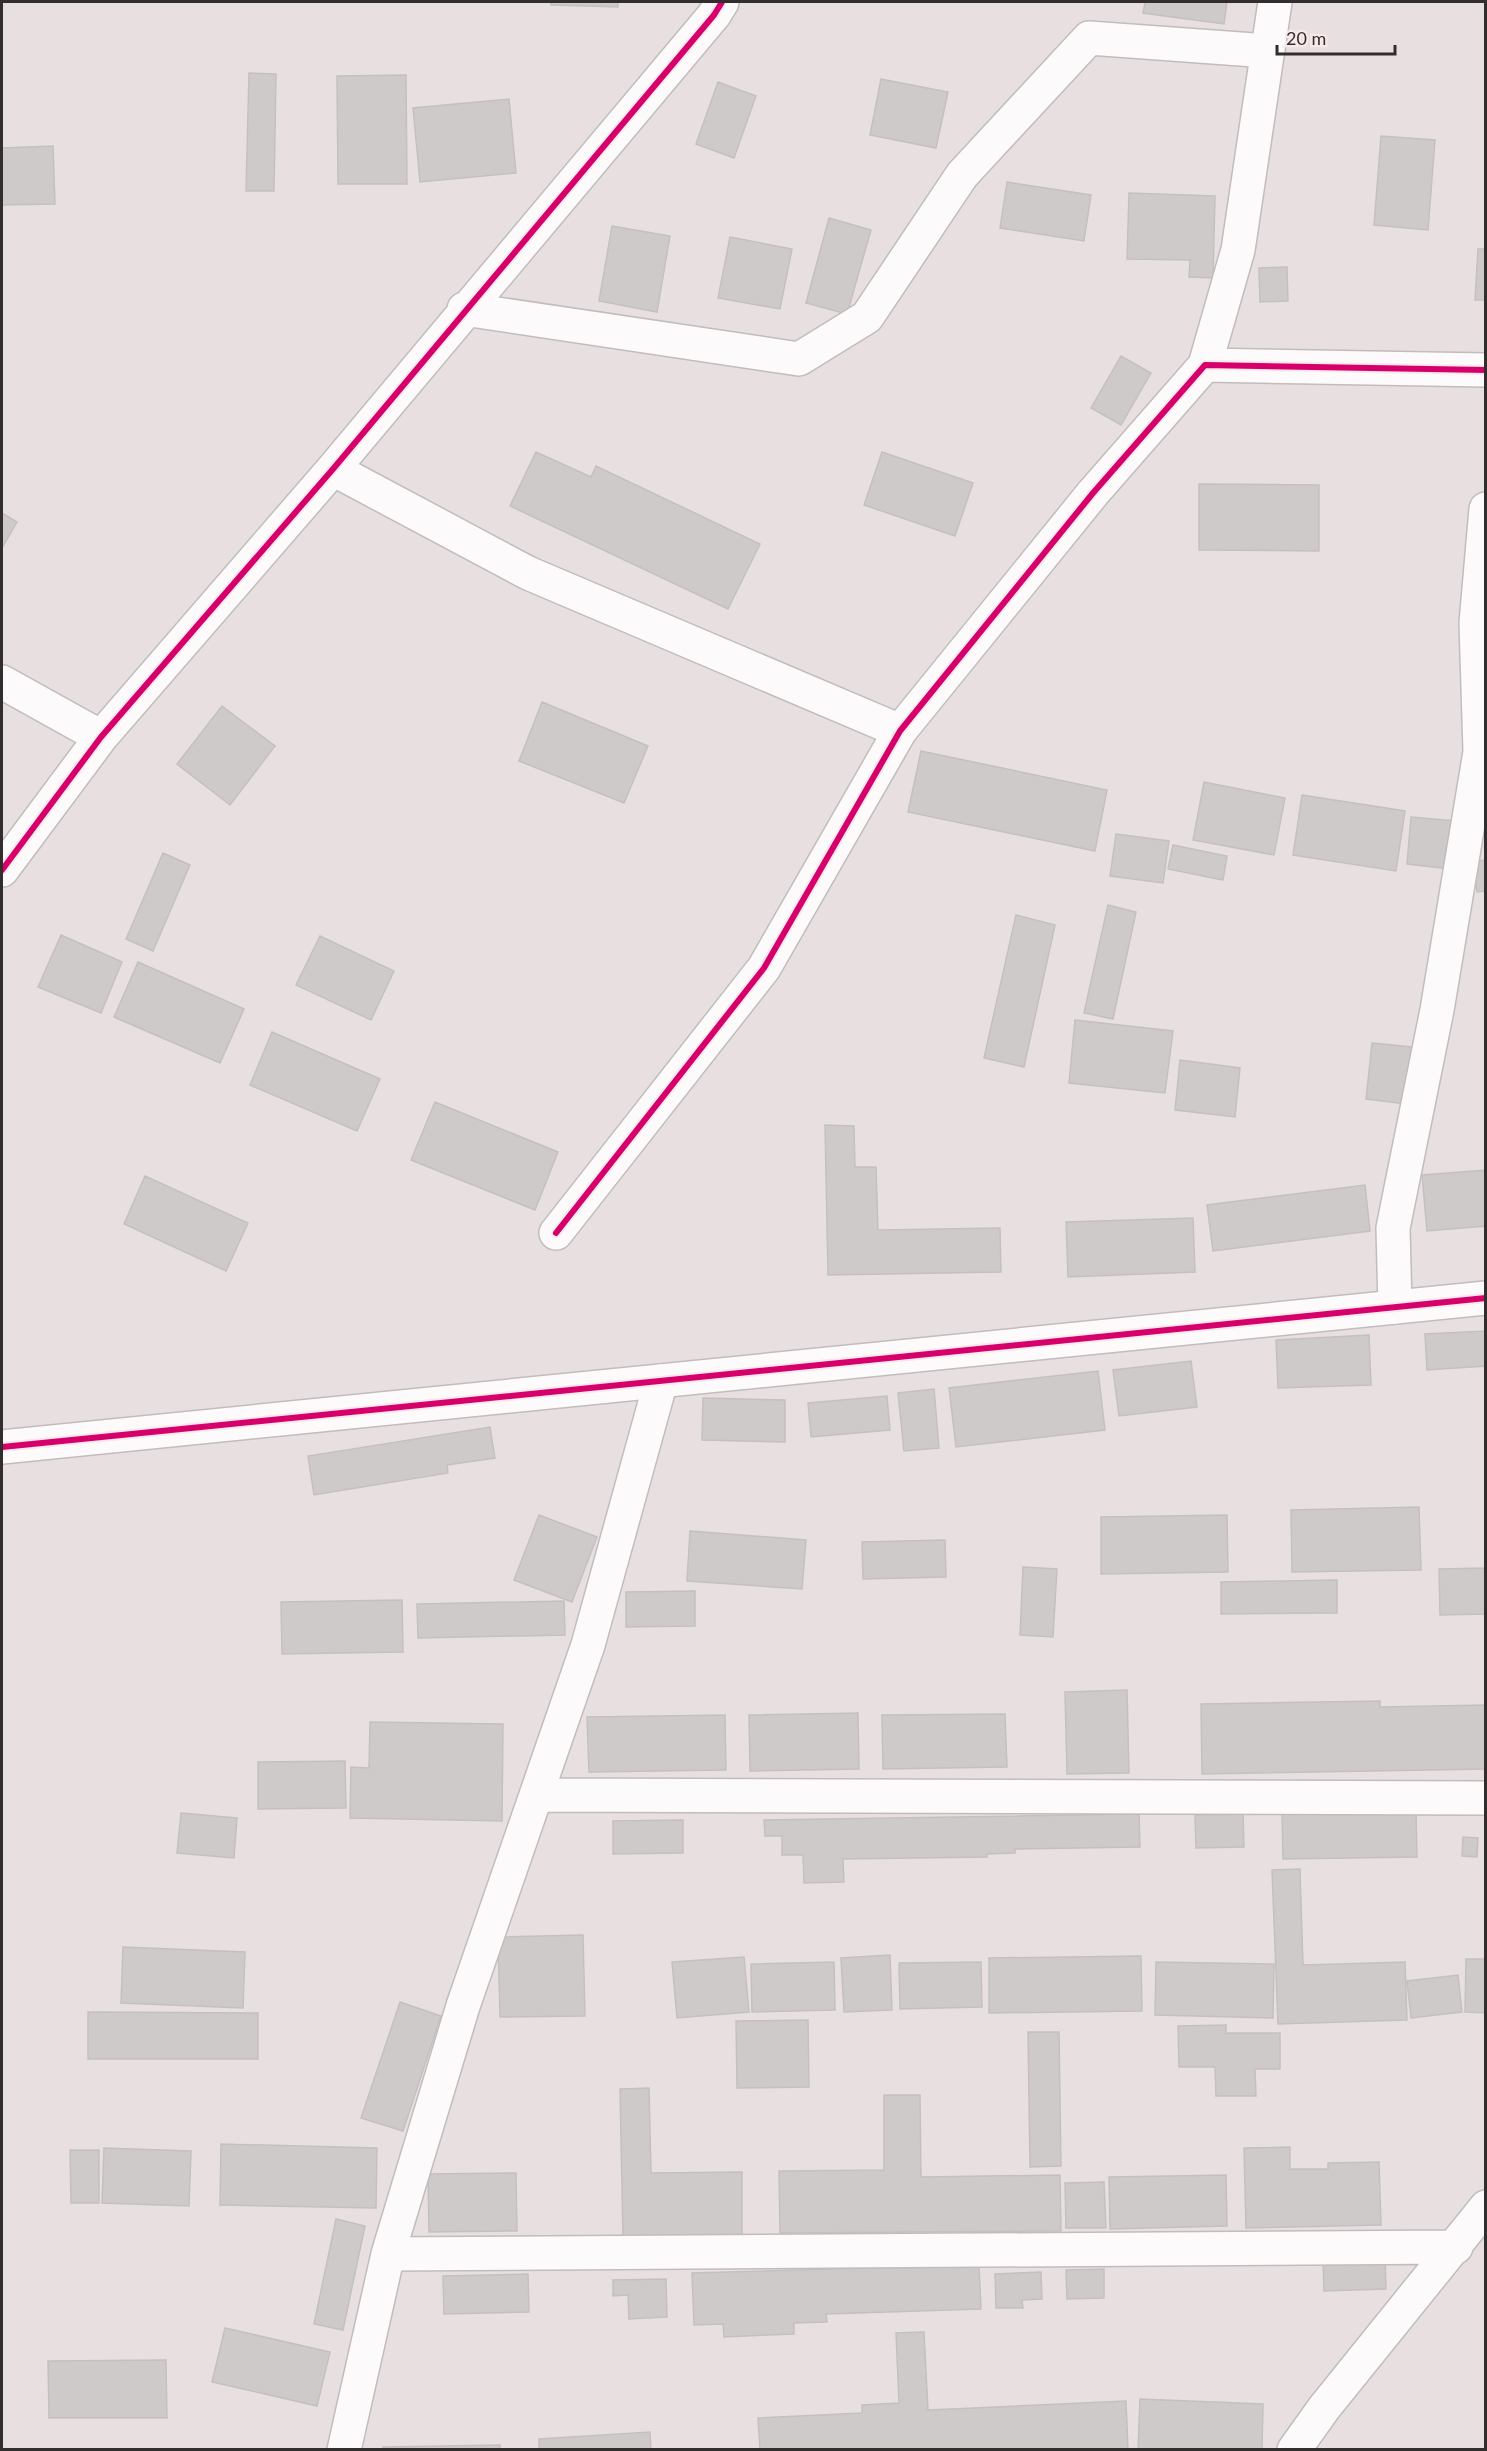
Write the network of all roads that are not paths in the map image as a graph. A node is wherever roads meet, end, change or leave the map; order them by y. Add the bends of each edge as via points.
1 (722, 2) edge
2 (1275, 2) edge
3 (1268, 51) junction
4 (464, 309) junction
5 (1205, 365) junction
6 (1485, 370) edge
7 (333, 469) junction
8 (1485, 509) edge
9 (2, 682) edge
10 (900, 731) junction
11 (101, 737) junction
12 (2, 870) edge
13 (556, 1233) dead end
14 (1485, 1298) edge
15 (1395, 1307) junction
16 (661, 1382) junction
17 (2, 1447) edge
18 (536, 1795) junction
19 (1485, 1798) edge
20 (1485, 2207) edge
21 (1456, 2247) junction
22 (388, 2254) junction
23 (344, 2450) edge
24 (1294, 2450) edge

1 - 4 street
2 - 3 street
3 - 4 street via 1089,38 962,175 867,317 799,359
3 - 5 street via 1238,250
4 - 7 street
5 - 6 street
5 - 10 street via 1092,493
7 - 10 street via 528,573
7 - 11 street
8 - 15 street via 1476,623 1480,752 1437,1010 1393,1228
9 - 11 street
10 - 13 street via 764,968
11 - 12 street
14 - 15 street
15 - 16 street
16 - 17 street
16 - 18 street via 588,1645
18 - 19 street
18 - 22 street via 463,2006
20 - 21 street
21 - 22 street
21 - 24 street
22 - 23 street

